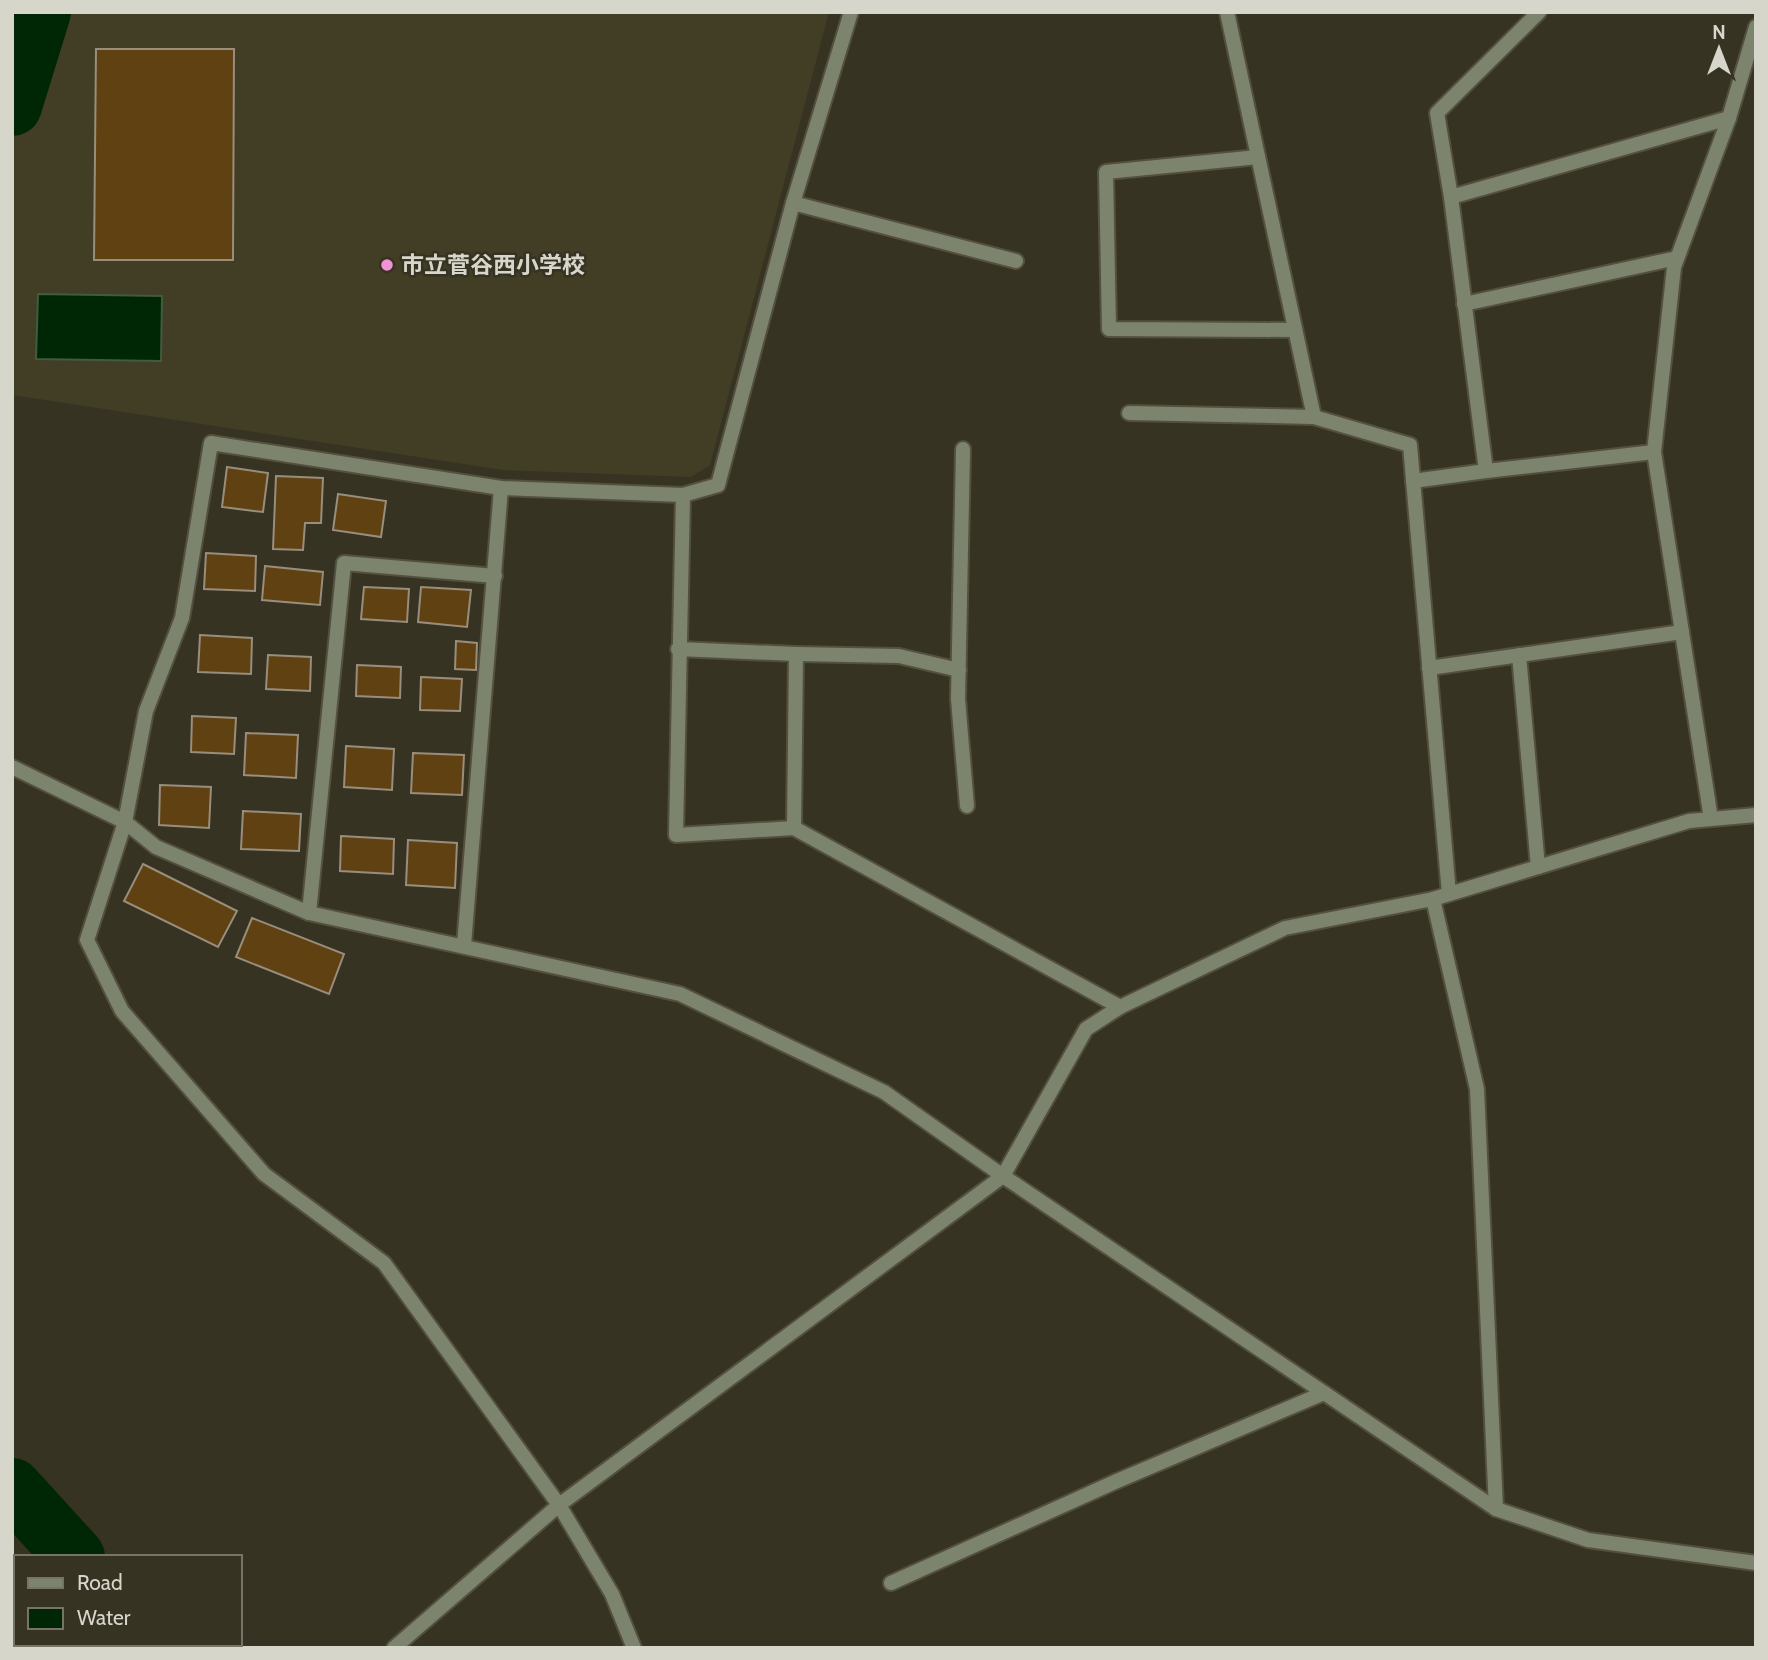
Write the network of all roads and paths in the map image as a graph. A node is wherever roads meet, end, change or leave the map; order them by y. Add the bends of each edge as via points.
1 (851, 12) edge
2 (1227, 12) edge
3 (1539, 12) edge
4 (1756, 27) edge
5 (1729, 118) junction
6 (1258, 156) junction
7 (1451, 197) junction
8 (793, 203) junction
9 (1677, 258) junction
10 (1016, 261) dead end
11 (1464, 304) junction
12 (1295, 330) junction
13 (1129, 413) dead end
14 (1314, 417) junction
15 (963, 449) dead end
16 (1654, 452) junction
17 (1486, 471) junction
18 (1413, 481) junction
19 (501, 488) junction
20 (683, 495) junction
21 (495, 576) junction
22 (1682, 632) junction
23 (678, 649) junction
24 (796, 654) junction
25 (1519, 655) junction
26 (1429, 668) junction
27 (959, 670) junction
28 (12, 766) edge
29 (967, 806) dead end
30 (1756, 816) edge
31 (1711, 819) junction
32 (125, 822) junction
33 (794, 828) junction
34 (1538, 867) junction
35 (1449, 894) junction
36 (1433, 899) junction
37 (309, 913) junction
38 (464, 945) junction
39 (1120, 1007) junction
40 (1003, 1176) junction
41 (1324, 1393) junction
42 (559, 1505) junction
43 (1496, 1509) junction
44 (1756, 1563) edge
45 (891, 1583) dead end
46 (394, 1648) edge
47 (634, 1648) edge

1 - 8 street
2 - 6 street
3 - 7 street via 1437,113
4 - 5 street
5 - 7 street
5 - 9 street
6 - 12 street
6 - 12 street via 1106,172 1109,329
7 - 11 street
8 - 10 street
8 - 20 street via 718,485
9 - 11 street
9 - 16 street
11 - 17 street
12 - 14 street
13 - 14 street
14 - 18 street via 1410,445
15 - 27 street
16 - 17 street
16 - 22 street
17 - 18 street
18 - 26 street
19 - 20 street
19 - 21 street
19 - 32 street via 211,443 182,618 146,711
20 - 23 street
21 - 37 street via 344,563
21 - 38 street
22 - 25 street
22 - 31 street
23 - 24 street
23 - 33 street via 676,835
24 - 27 street via 899,656
24 - 33 street
25 - 26 street
25 - 34 street
26 - 35 street
27 - 29 street
28 - 32 street
30 - 31 street
31 - 34 street via 1689,821
32 - 37 street via 156,847
32 - 42 street via 87,940 122,1011 264,1174 384,1263
33 - 39 street
34 - 35 street
35 - 36 street
36 - 39 street via 1285,928
36 - 43 street via 1477,1088
37 - 38 street
38 - 40 street via 680,993 884,1092
39 - 40 street via 1086,1029
40 - 41 street
40 - 42 street
41 - 43 street
41 - 45 street
42 - 46 street
42 - 47 street via 612,1594
43 - 44 street via 1588,1540

